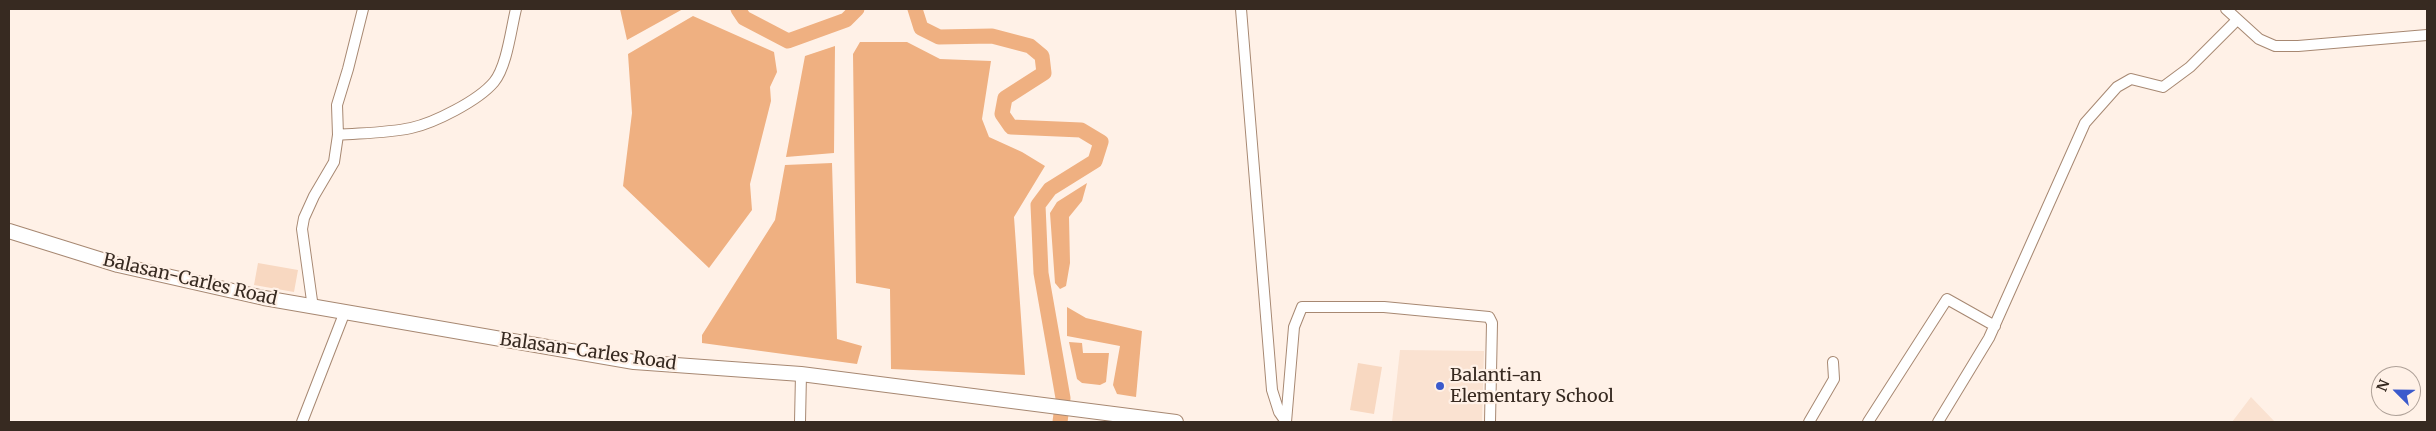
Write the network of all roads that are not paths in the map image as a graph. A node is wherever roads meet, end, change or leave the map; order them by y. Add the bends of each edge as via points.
1 (362, 9) edge
2 (516, 9) edge
3 (1241, 9) edge
4 (2226, 9) edge
5 (2237, 20) junction
6 (2427, 35) edge
7 (338, 136) junction
8 (9, 231) edge
9 (313, 308) junction
10 (344, 314) junction
11 (1995, 326) junction
12 (1833, 362) dead end
13 (801, 374) junction
14 (302, 422) edge
15 (800, 422) edge
16 (1176, 422) edge
17 (1490, 422) edge
18 (1809, 422) edge
19 (1868, 422) edge
20 (1938, 422) edge

1 - 7 street via 337,105
2 - 7 street via 494,82 472,99 411,128
3 - 17 street via 1272,390 1279,412 1286,422 1294,327 1302,306 1384,307 1488,317 1492,323
4 - 5 street
5 - 6 street via 2258,39 2275,46
5 - 11 street via 2190,66 2163,87 2130,78 2117,86 2086,123
7 - 9 street via 334,162 310,204 302,229
8 - 9 main road, Balasan-Carles Road via 118,265
9 - 10 main road, Balasan-Carles Road
10 - 13 main road, Balasan-Carles Road via 634,362
10 - 14 street
11 - 19 street via 1947,299
11 - 20 street
12 - 18 street via 1834,378
13 - 15 street
13 - 16 main road, Balasan-Carles Road

